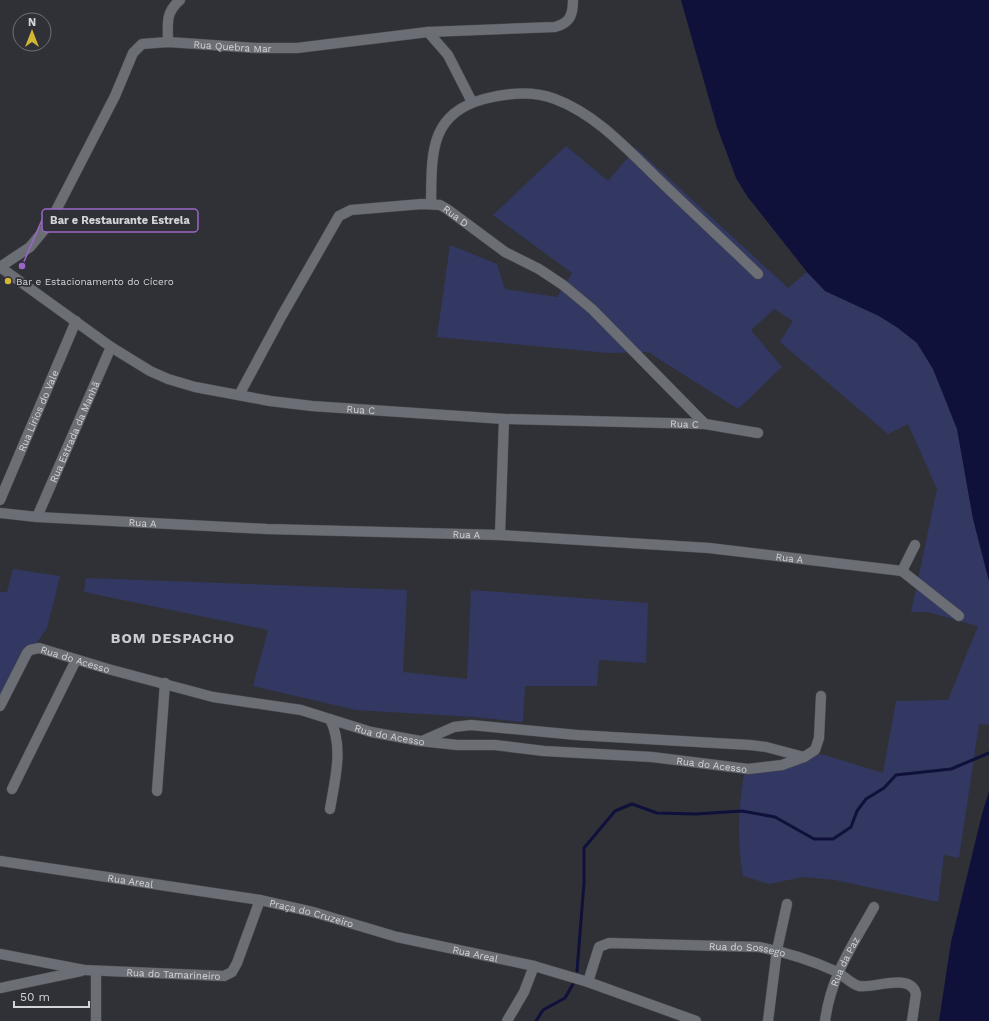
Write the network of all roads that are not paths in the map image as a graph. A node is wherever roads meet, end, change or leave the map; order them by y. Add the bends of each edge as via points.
1 (180, 0) edge
2 (573, 0) edge
3 (428, 32) junction
4 (168, 42) junction
5 (472, 102) junction
6 (431, 204) junction
7 (0, 267) edge
8 (758, 274) dead end
9 (76, 321) junction
10 (111, 347) junction
11 (239, 396) junction
12 (504, 419) junction
13 (705, 424) junction
14 (758, 433) dead end
15 (0, 500) edge
16 (0, 513) edge
17 (37, 517) junction
18 (500, 535) junction
19 (915, 545) dead end
20 (902, 571) junction
21 (959, 616) dead end
22 (76, 660) junction
23 (165, 684) junction
24 (821, 696) dead end
25 (0, 706) edge
26 (330, 719) junction
27 (590, 736) junction
28 (420, 741) junction
29 (589, 754) junction
30 (804, 757) junction
31 (12, 789) dead end
32 (157, 791) dead end
33 (330, 809) dead end
34 (0, 860) edge
35 (260, 900) junction
36 (787, 904) dead end
37 (874, 907) dead end
38 (362, 927) joint
39 (777, 950) junction
40 (0, 954) edge
41 (534, 966) junction
42 (84, 970) junction
43 (96, 971) junction
44 (838, 972) junction
45 (588, 982) junction
46 (0, 988) edge
47 (96, 1021) edge
48 (507, 1021) edge
49 (696, 1021) edge
50 (768, 1021) edge
51 (825, 1021) edge
52 (912, 1021) edge

1 - 4 street via 168,16
2 - 3 street, Rua Quebra Mar via 570,19 555,27
3 - 4 street, Rua Quebra Mar via 297,48
3 - 5 street via 448,55
4 - 7 street, Rua Quebra Mar via 147,43 135,49 116,96 49,224 30,247
5 - 6 street via 448,120 436,136
5 - 8 street via 522,93 555,99 574,108 613,136
6 - 11 street, Rua D via 351,210 339,216
6 - 13 street, Rua D via 447,209 505,252 539,269 563,285 592,309
7 - 9 street, Rua C
9 - 10 street, Rua C
9 - 15 street, Rua Lirios do Vale
10 - 11 street, Rua C via 168,379
10 - 17 street, Rua Estrada da Manhã
11 - 12 street, Rua C via 312,406
12 - 13 street, Rua C
12 - 18 street
13 - 14 street, Rua C
16 - 17 street, Rua A
17 - 18 street, Rua A via 267,529
18 - 20 street, Rua A via 709,548
19 - 20 street
20 - 21 street
22 - 23 street, Rua do Acesso
22 - 25 street, Rua do Acesso via 39,648 30,650
22 - 31 street
23 - 26 street, Rua do Acesso via 213,697 289,708
23 - 32 street
24 - 30 street, Rua do Acesso via 817,746
26 - 28 street, Rua do Acesso via 371,732
26 - 33 street via 338,738
27 - 28 street via 465,725
27 - 29 street
27 - 30 street via 750,745
28 - 29 street, Rua do Acesso
29 - 30 street, Rua do Acesso via 652,757 748,769 782,765
34 - 35 street, Rua Areal
35 - 38 street, Praça do Cruzeiro
35 - 43 street, Rua do Tamarineiro via 237,963 228,975
36 - 39 street
37 - 44 street, Rua da Paz
38 - 41 street, Rua Areal via 397,937
39 - 44 street, Rua do Sossego
39 - 45 street, Rua do Sossego via 736,945 609,943 602,945 597,951
39 - 50 street
40 - 42 street, Rua do Tamarineiro
41 - 45 street, Rua Areal
41 - 48 street via 524,992
42 - 43 street, Rua do Tamarineiro
42 - 46 street, Rua do Tamarineiro
43 - 47 street
44 - 51 street, Rua da Paz via 830,994
44 - 52 street, Rua do Sossego via 845,979 860,986 902,983 914,990
45 - 49 street, Rua Areal

